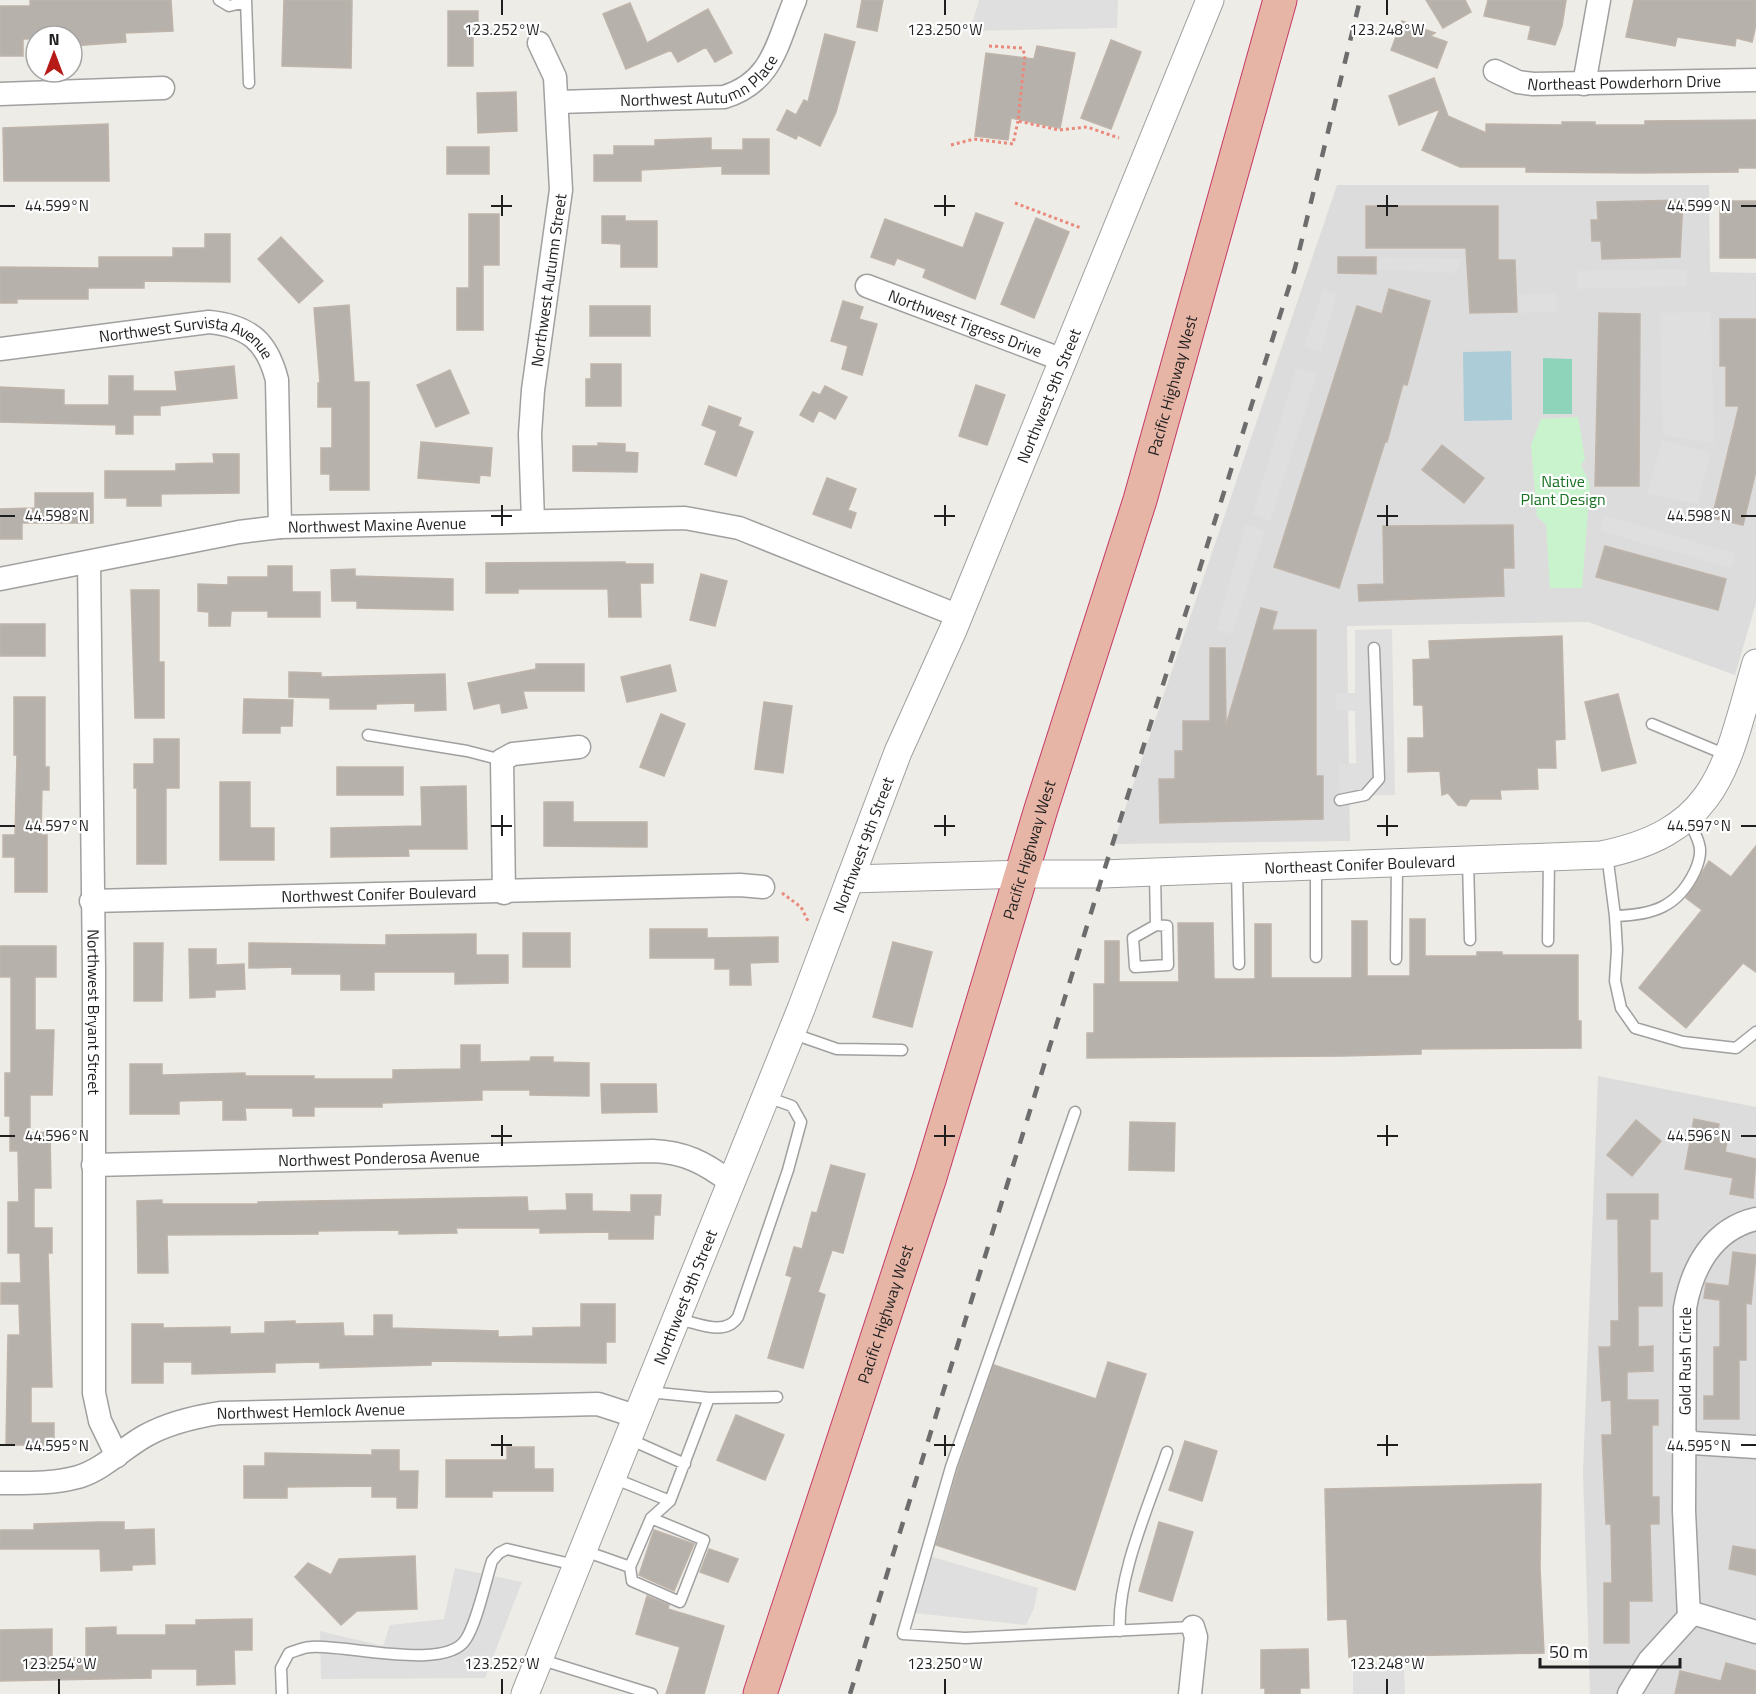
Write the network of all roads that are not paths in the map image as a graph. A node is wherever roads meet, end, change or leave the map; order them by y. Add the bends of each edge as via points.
1 (219, 0) edge
2 (795, 0) edge
3 (1210, 0) edge
4 (1280, 0) edge
5 (1599, 0) edge
6 (246, 1) edge
7 (539, 43) dead end
8 (1495, 71) dead end
9 (1756, 80) edge
10 (249, 83) dead end
11 (1584, 84) junction
12 (163, 88) dead end
13 (0, 94) edge
14 (558, 102) junction
15 (867, 286) dead end
16 (0, 348) edge
17 (1063, 360) junction
18 (532, 521) junction
19 (280, 527) junction
20 (89, 562) junction
21 (0, 579) edge
22 (959, 616) junction
23 (1374, 648) dead end
24 (1756, 663) edge
25 (1652, 724) dead end
26 (368, 735) dead end
27 (579, 747) dead end
28 (1729, 756) junction
29 (502, 760) junction
30 (1340, 800) dead end
31 (1687, 818) junction
32 (1607, 854) junction
33 (1549, 857) junction
34 (1468, 860) junction
35 (1397, 864) junction
36 (1316, 867) junction
37 (1238, 870) junction
38 (1155, 873) junction
39 (1023, 874) junction
40 (850, 879) junction
41 (763, 887) road end
42 (504, 893) junction
43 (92, 901) junction
44 (1615, 916) junction
45 (1156, 926) junction
46 (1470, 940) dead end
47 (1548, 941) dead end
48 (1316, 957) dead end
49 (1396, 959) dead end
50 (1239, 964) dead end
51 (1756, 1032) edge
52 (791, 1033) junction
53 (902, 1050) dead end
54 (765, 1096) junction
55 (1075, 1112) dead end
56 (93, 1165) junction
57 (729, 1181) junction
58 (1756, 1219) edge
59 (674, 1318) junction
60 (777, 1397) dead end
61 (709, 1398) junction
62 (635, 1416) junction
63 (1684, 1437) junction
64 (1756, 1447) edge
65 (1167, 1452) dead end
66 (117, 1456) junction
67 (685, 1464) junction
68 (610, 1477) junction
69 (0, 1483) edge
70 (670, 1501) junction
71 (651, 1518) junction
72 (578, 1558) junction
73 (630, 1567) junction
74 (1689, 1612) junction
75 (1192, 1627) joint
76 (1120, 1631) junction
77 (1756, 1632) edge
78 (538, 1659) junction
79 (282, 1694) edge
80 (525, 1694) edge
81 (652, 1694) edge
82 (760, 1694) edge
83 (1190, 1694) edge
84 (1629, 1694) edge

1 - 6 lane via 229,6
2 - 14 street, Northwest Autumn Place via 765,70 742,92 724,97
3 - 17 street, Northwest 9th Street
4 - 39 highway, Pacific Highway West via 1140,500
5 - 11 street
6 - 10 lane
7 - 14 street, Northwest Autumn Street via 553,70
8 - 11 street, Northeast Powderhorn Drive via 1518,82
9 - 11 street, Northeast Powderhorn Drive
12 - 13 street
14 - 18 street, Northwest Autumn Street via 561,190 533,390
15 - 17 street, Northwest Tigress Drive
16 - 19 street, Northwest Survista Avenue via 210,322 229,324 247,332 262,344 277,380
17 - 22 street, Northwest 9th Street
18 - 19 street, Northwest Maxine Avenue
18 - 22 street, Northwest Maxine Avenue via 706,520 739,528
19 - 20 street, Northwest Maxine Avenue
20 - 21 street, Northwest Maxine Avenue
20 - 43 street, Northwest Bryant Street
22 - 40 street, Northwest 9th Street via 898,752
23 - 30 lane via 1379,779 1365,795
24 - 28 street, Northeast Conifer Boulevard
25 - 28 lane
26 - 29 lane
27 - 29 street via 513,754
28 - 31 street, Northeast Conifer Boulevard via 1709,794
29 - 42 street
31 - 32 street, Northeast Conifer Boulevard via 1649,843
31 - 44 lane via 1700,844 1700,860 1690,881 1675,901 1641,915
32 - 33 street, Northeast Conifer Boulevard
32 - 44 lane
33 - 34 street, Northeast Conifer Boulevard
33 - 47 lane
34 - 35 street, Northeast Conifer Boulevard
34 - 46 lane
35 - 36 street, Northeast Conifer Boulevard
35 - 49 lane
36 - 37 street, Northeast Conifer Boulevard
36 - 48 lane
37 - 38 street, Northeast Conifer Boulevard
37 - 50 lane
38 - 39 street, Northeast Conifer Boulevard
38 - 45 lane
39 - 40 street, Northeast Conifer Boulevard
39 - 82 highway, Pacific Highway West via 930,1177
40 - 52 street, Northwest 9th Street
41 - 42 street, Northwest Conifer Boulevard
42 - 43 street, Northwest Conifer Boulevard
43 - 56 street, Northwest Bryant Street
44 - 51 lane via 1616,981 1621,1008 1635,1028 1683,1042 1736,1048
45 - 45 lane via 1167,926 1168,965 1135,967 1133,938
52 - 53 lane via 837,1049
52 - 54 street, Northwest 9th Street
54 - 57 street, Northwest 9th Street
54 - 59 lane via 792,1106 801,1122 738,1317 724,1329
55 - 76 lane via 951,1467 903,1634 965,1638
56 - 57 street, Northwest Ponderosa Avenue via 653,1151 685,1155
56 - 66 street, Northwest Bryant Street via 94,1393 100,1421
57 - 59 street, Northwest 9th Street
58 - 63 street, Gold Rush Circle via 1719,1238 1704,1255 1688,1290
59 - 62 street, Northwest 9th Street
60 - 61 lane
61 - 62 lane
61 - 67 lane
62 - 66 street, Northwest Hemlock Avenue via 598,1404 220,1413 174,1423 145,1436
62 - 67 lane
62 - 68 street, Northwest 9th Street
63 - 64 street via 1693,1443
63 - 74 street, Gold Rush Circle
65 - 76 lane via 1128,1571 1119,1614
66 - 69 street, Northwest Hemlock Avenue via 79,1476 58,1481
67 - 70 lane
68 - 70 lane
68 - 72 street, Northwest 9th Street
70 - 71 lane
71 - 73 lane
71 - 73 lane via 704,1540 680,1602 632,1581
72 - 73 lane
72 - 78 street, Northwest 9th Street
72 - 79 lane via 507,1549 492,1561 466,1640 455,1650 437,1655 310,1647 289,1653 281,1668
74 - 77 street
74 - 84 street via 1680,1630 1649,1661
75 - 76 lane
75 - 83 street via 1196,1637
78 - 80 street, Northwest 9th Street
78 - 81 lane

